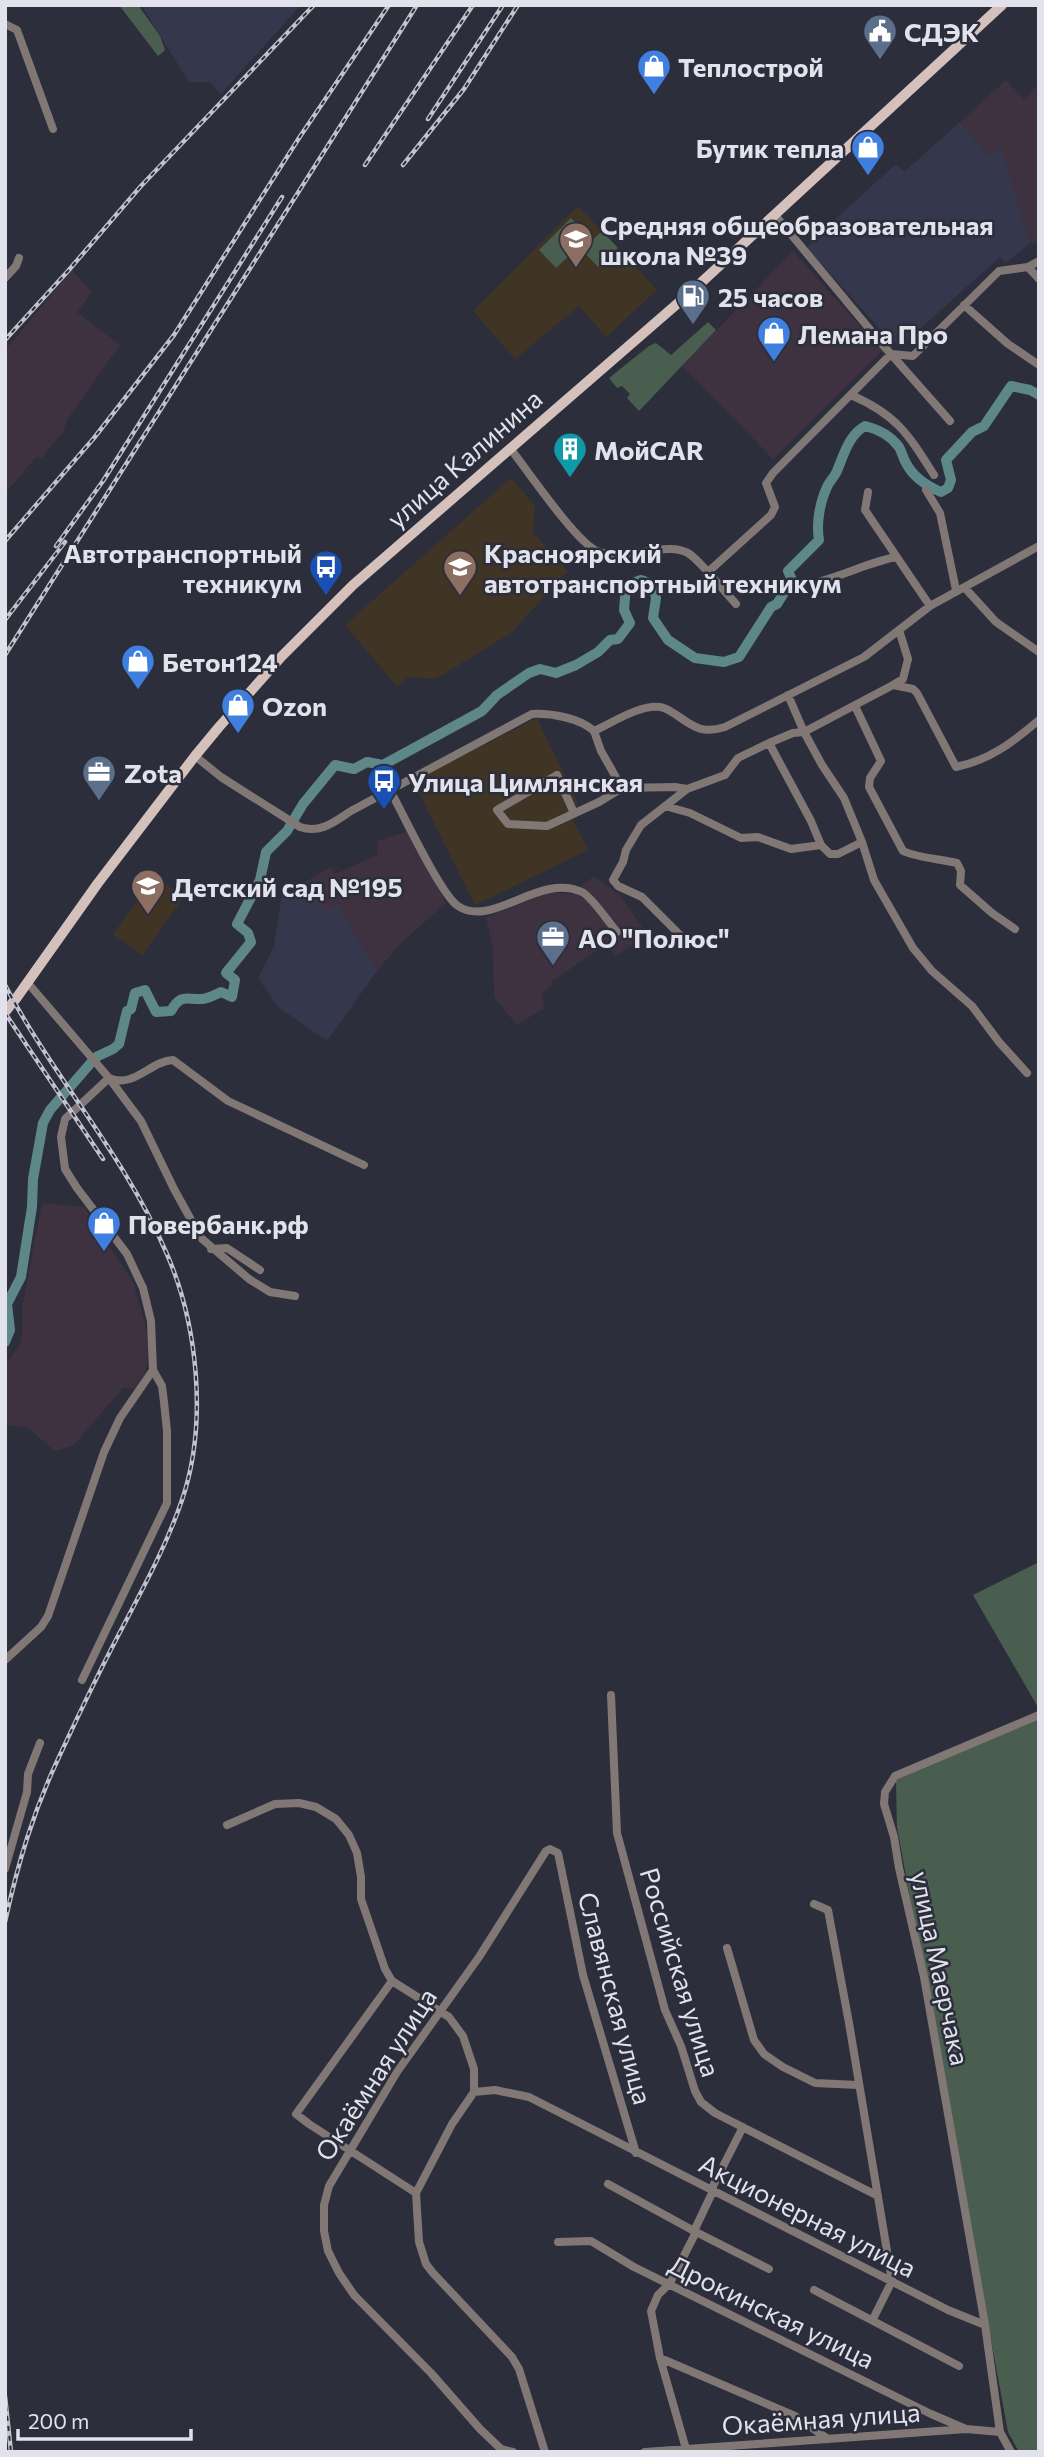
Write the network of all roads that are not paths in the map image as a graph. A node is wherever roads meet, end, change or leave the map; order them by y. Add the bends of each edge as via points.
1 (1002, 5) edge
2 (5, 24) edge
3 (53, 129) dead end
4 (775, 215) junction
5 (19, 258) dead end
6 (1039, 261) edge
7 (1028, 267) junction
8 (5, 278) edge
9 (1039, 279) edge
10 (964, 305) junction
11 (891, 354) junction
12 (1039, 365) edge
13 (850, 395) junction
14 (950, 421) dead end
15 (510, 448) junction
16 (934, 475) dead end
17 (926, 490) dead end
18 (868, 492) dead end
19 (1039, 546) edge
20 (896, 557) junction
21 (708, 572) junction
22 (821, 581) dead end
23 (960, 589) junction
24 (736, 604) dead end
25 (930, 606) junction
26 (899, 630) junction
27 (1039, 638) edge
28 (1030, 646) junction
29 (1039, 652) edge
30 (893, 685) junction
31 (788, 695) junction
32 (855, 706) junction
33 (1039, 720) edge
34 (594, 731) junction
35 (804, 732) junction
36 (769, 743) junction
37 (195, 756) junction
38 (622, 788) junction
39 (687, 789) junction
40 (390, 790) junction
41 (665, 806) junction
42 (574, 813) junction
43 (862, 842) junction
44 (821, 845) junction
45 (1015, 929) dead end
46 (617, 932) dead end
47 (690, 944) dead end
48 (27, 982) junction
49 (11, 1004) edge
50 (1027, 1073) dead end
51 (109, 1078) junction
52 (364, 1165) dead end
53 (211, 1249) junction
54 (260, 1270) dead end
55 (295, 1296) dead end
56 (153, 1370) junction
57 (5, 1660) edge
58 (82, 1680) dead end
59 (611, 1695) dead end
60 (1039, 1715) edge
61 (40, 1743) dead end
62 (227, 1825) dead end
63 (558, 1853) joint
64 (5, 1869) edge
65 (814, 1904) dead end
66 (727, 1948) dead end
67 (392, 1981) junction
68 (440, 2012) junction
69 (858, 2084) junction
70 (474, 2092) junction
71 (743, 2127) junction
72 (349, 2149) junction
73 (636, 2153) junction
74 (608, 2184) dead end
75 (713, 2191) junction
76 (416, 2193) junction
77 (878, 2196) junction
78 (694, 2231) junction
79 (558, 2242) dead end
80 (769, 2269) dead end
81 (892, 2281) junction
82 (670, 2283) junction
83 (814, 2290) dead end
84 (873, 2319) junction
85 (985, 2325) junction
86 (660, 2358) junction
87 (959, 2366) dead end
88 (966, 2429) junction
89 (1000, 2432) junction
90 (828, 2439) junction
91 (685, 2449) junction
92 (513, 2452) edge
93 (545, 2452) edge
94 (645, 2452) edge
95 (1011, 2452) edge

1 - 4 main road, улица Калинина
2 - 3 street via 17,30
4 - 11 street
4 - 15 main road, улица Калинина
5 - 8 street
6 - 7 street
7 - 9 street
7 - 10 street via 999,271
10 - 11 street via 914,356
10 - 12 street via 1007,344
11 - 13 street
11 - 14 street
13 - 16 street via 889,416
13 - 21 street via 766,483 775,507 771,514
15 - 21 street via 591,548 611,555 678,549
15 - 37 main road, улица Калинина via 353,585 249,692
17 - 23 street via 940,513
18 - 20 street via 865,510
19 - 23 street
20 - 22 street
20 - 25 street
21 - 24 street
23 - 25 street
23 - 28 street
25 - 26 street
26 - 30 street via 908,659 903,679
26 - 31 street via 864,657
27 - 28 street
28 - 29 street
30 - 32 street
30 - 33 street via 917,693 956,767 976,763 1007,747
31 - 34 street via 711,731 659,707
31 - 35 street
32 - 35 street
32 - 45 street via 881,761 869,787 903,851 957,863 960,885
34 - 38 street
34 - 40 street via 551,715 532,714
35 - 36 street
35 - 43 street via 844,798
36 - 39 street via 738,758 725,775
36 - 44 street
37 - 40 street via 221,777 311,831
37 - 48 main road, улица Калинина
38 - 39 street
38 - 42 street
39 - 41 street
40 - 46 street via 444,890 458,906 474,911 494,909 558,887 583,893
41 - 44 street via 741,838 758,837 791,849
41 - 47 street via 641,825 613,880 642,897
42 - 42 street via 557,775 497,810 508,824 533,827 547,826
43 - 44 street via 838,854
43 - 50 street via 874,880 914,948 932,971 972,1006
48 - 49 main road, улица Калинина
48 - 51 street
51 - 52 street via 118,1082 139,1076 173,1059 228,1101
51 - 53 street via 141,1121 174,1189
51 - 56 street via 65,1119 61,1138 65,1168 127,1254 143,1288 151,1321
53 - 54 street via 227,1248
53 - 55 street via 270,1292
56 - 57 street via 120,1418 104,1452 48,1616
56 - 58 street via 164,1402 167,1503
59 - 71 street, Российская улица via 617,1833 665,2010 701,2102
60 - 85 street, улица Маерчака via 895,1776 885,1792
61 - 64 street
62 - 67 street via 275,1804 316,1807 336,1819 357,1853 361,1899
63 - 68 street, Окаёмная улица via 546,1851
63 - 73 street, Славянская улица via 583,1975
65 - 69 street via 828,1910
66 - 69 street via 754,2040 764,2054 816,2083
67 - 68 street
67 - 72 street via 296,2114
68 - 70 street via 463,2036 474,2069
68 - 72 street, Окаёмная улица
69 - 77 street
70 - 73 street, Акционерная улица via 529,2097
70 - 76 street via 452,2123
71 - 75 street
71 - 77 street, Российская улица
72 - 76 street
72 - 92 street, Окаёмная улица via 328,2186 324,2206 328,2251 338,2273 480,2429 501,2449
73 - 75 street, Акционерная улица
74 - 78 street
75 - 78 street
75 - 81 street, Акционерная улица
76 - 93 street via 417,2232 426,2263 512,2357
77 - 81 street
78 - 80 street
78 - 82 street
79 - 82 street, Дрокинская улица via 591,2241
81 - 84 street
81 - 85 street, Акционерная улица
82 - 86 street via 651,2311
82 - 88 street, Дрокинская улица
83 - 84 street
84 - 87 street
85 - 89 street
86 - 90 street via 795,2416
86 - 91 street
88 - 89 street, Окаёмная улица
88 - 90 street, Окаёмная улица
89 - 95 street
90 - 91 street, Окаёмная улица
91 - 94 street, Окаёмная улица

